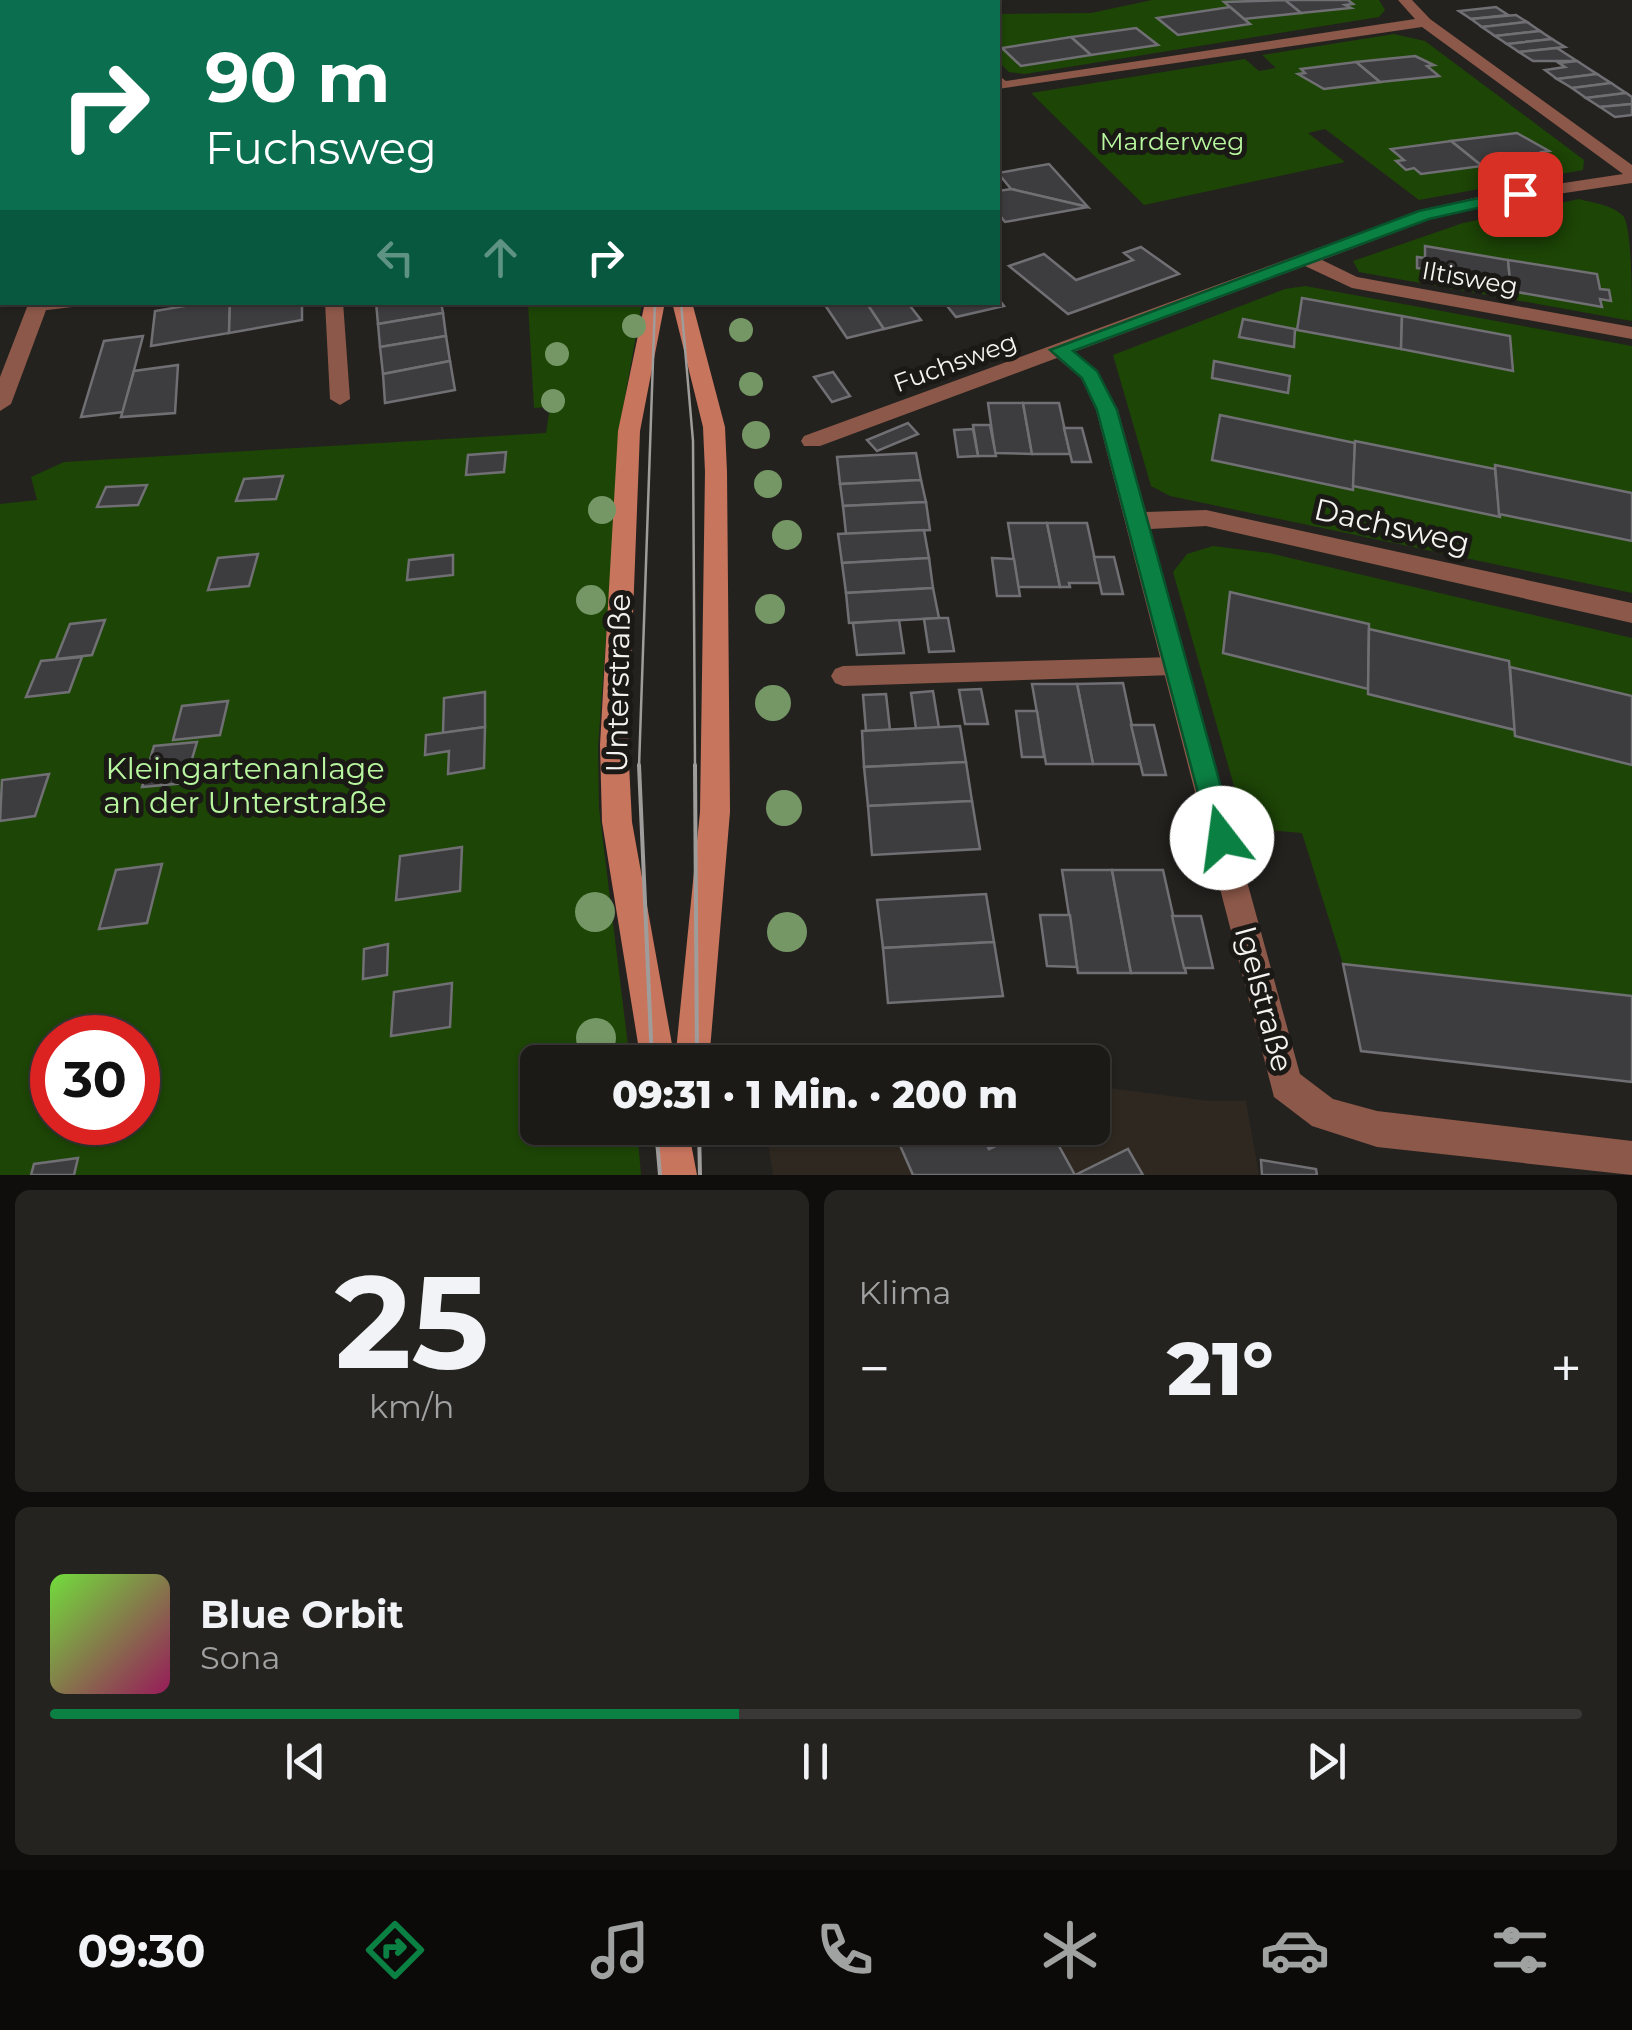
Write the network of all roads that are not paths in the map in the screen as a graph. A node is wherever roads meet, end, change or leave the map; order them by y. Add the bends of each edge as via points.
1 (1405, 0) edge
2 (1425, 22) junction
3 (1000, 83) edge
4 (1632, 175) edge
5 (1304, 258) junction
6 (38, 305) edge
7 (334, 305) edge
8 (654, 305) edge
9 (683, 305) edge
10 (1632, 332) edge
11 (1060, 350) junction
12 (340, 399) dead end
13 (0, 404) edge
14 (812, 441) dead end
15 (1136, 521) junction
16 (1632, 613) edge
17 (1174, 666) junction
18 (843, 676) dead end
19 (655, 1045) edge
20 (694, 1045) edge
21 (674, 1145) edge
22 (684, 1145) edge
23 (1632, 1159) edge
24 (681, 1175) edge

1 - 2 street
2 - 3 street
2 - 4 street
4 - 5 street, Fuchsweg via 1425,215
5 - 10 street, Iltisweg via 1352,282
5 - 11 street, Fuchsweg
6 - 13 street
7 - 12 lane
8 - 19 main road, Unterstraße via 629,430 614,744 617,822
9 - 20 main road via 714,427 716,472 715,812
11 - 14 street, Fuchsweg
11 - 15 street, Igelstraße via 1090,375 1107,410
15 - 16 street, Dachsweg via 1206,518
15 - 17 street, Igelstraße
17 - 18 lane
17 - 23 street, Igelstraße via 1286,1086 1324,1114 1378,1129
21 - 24 main road
22 - 24 main road

